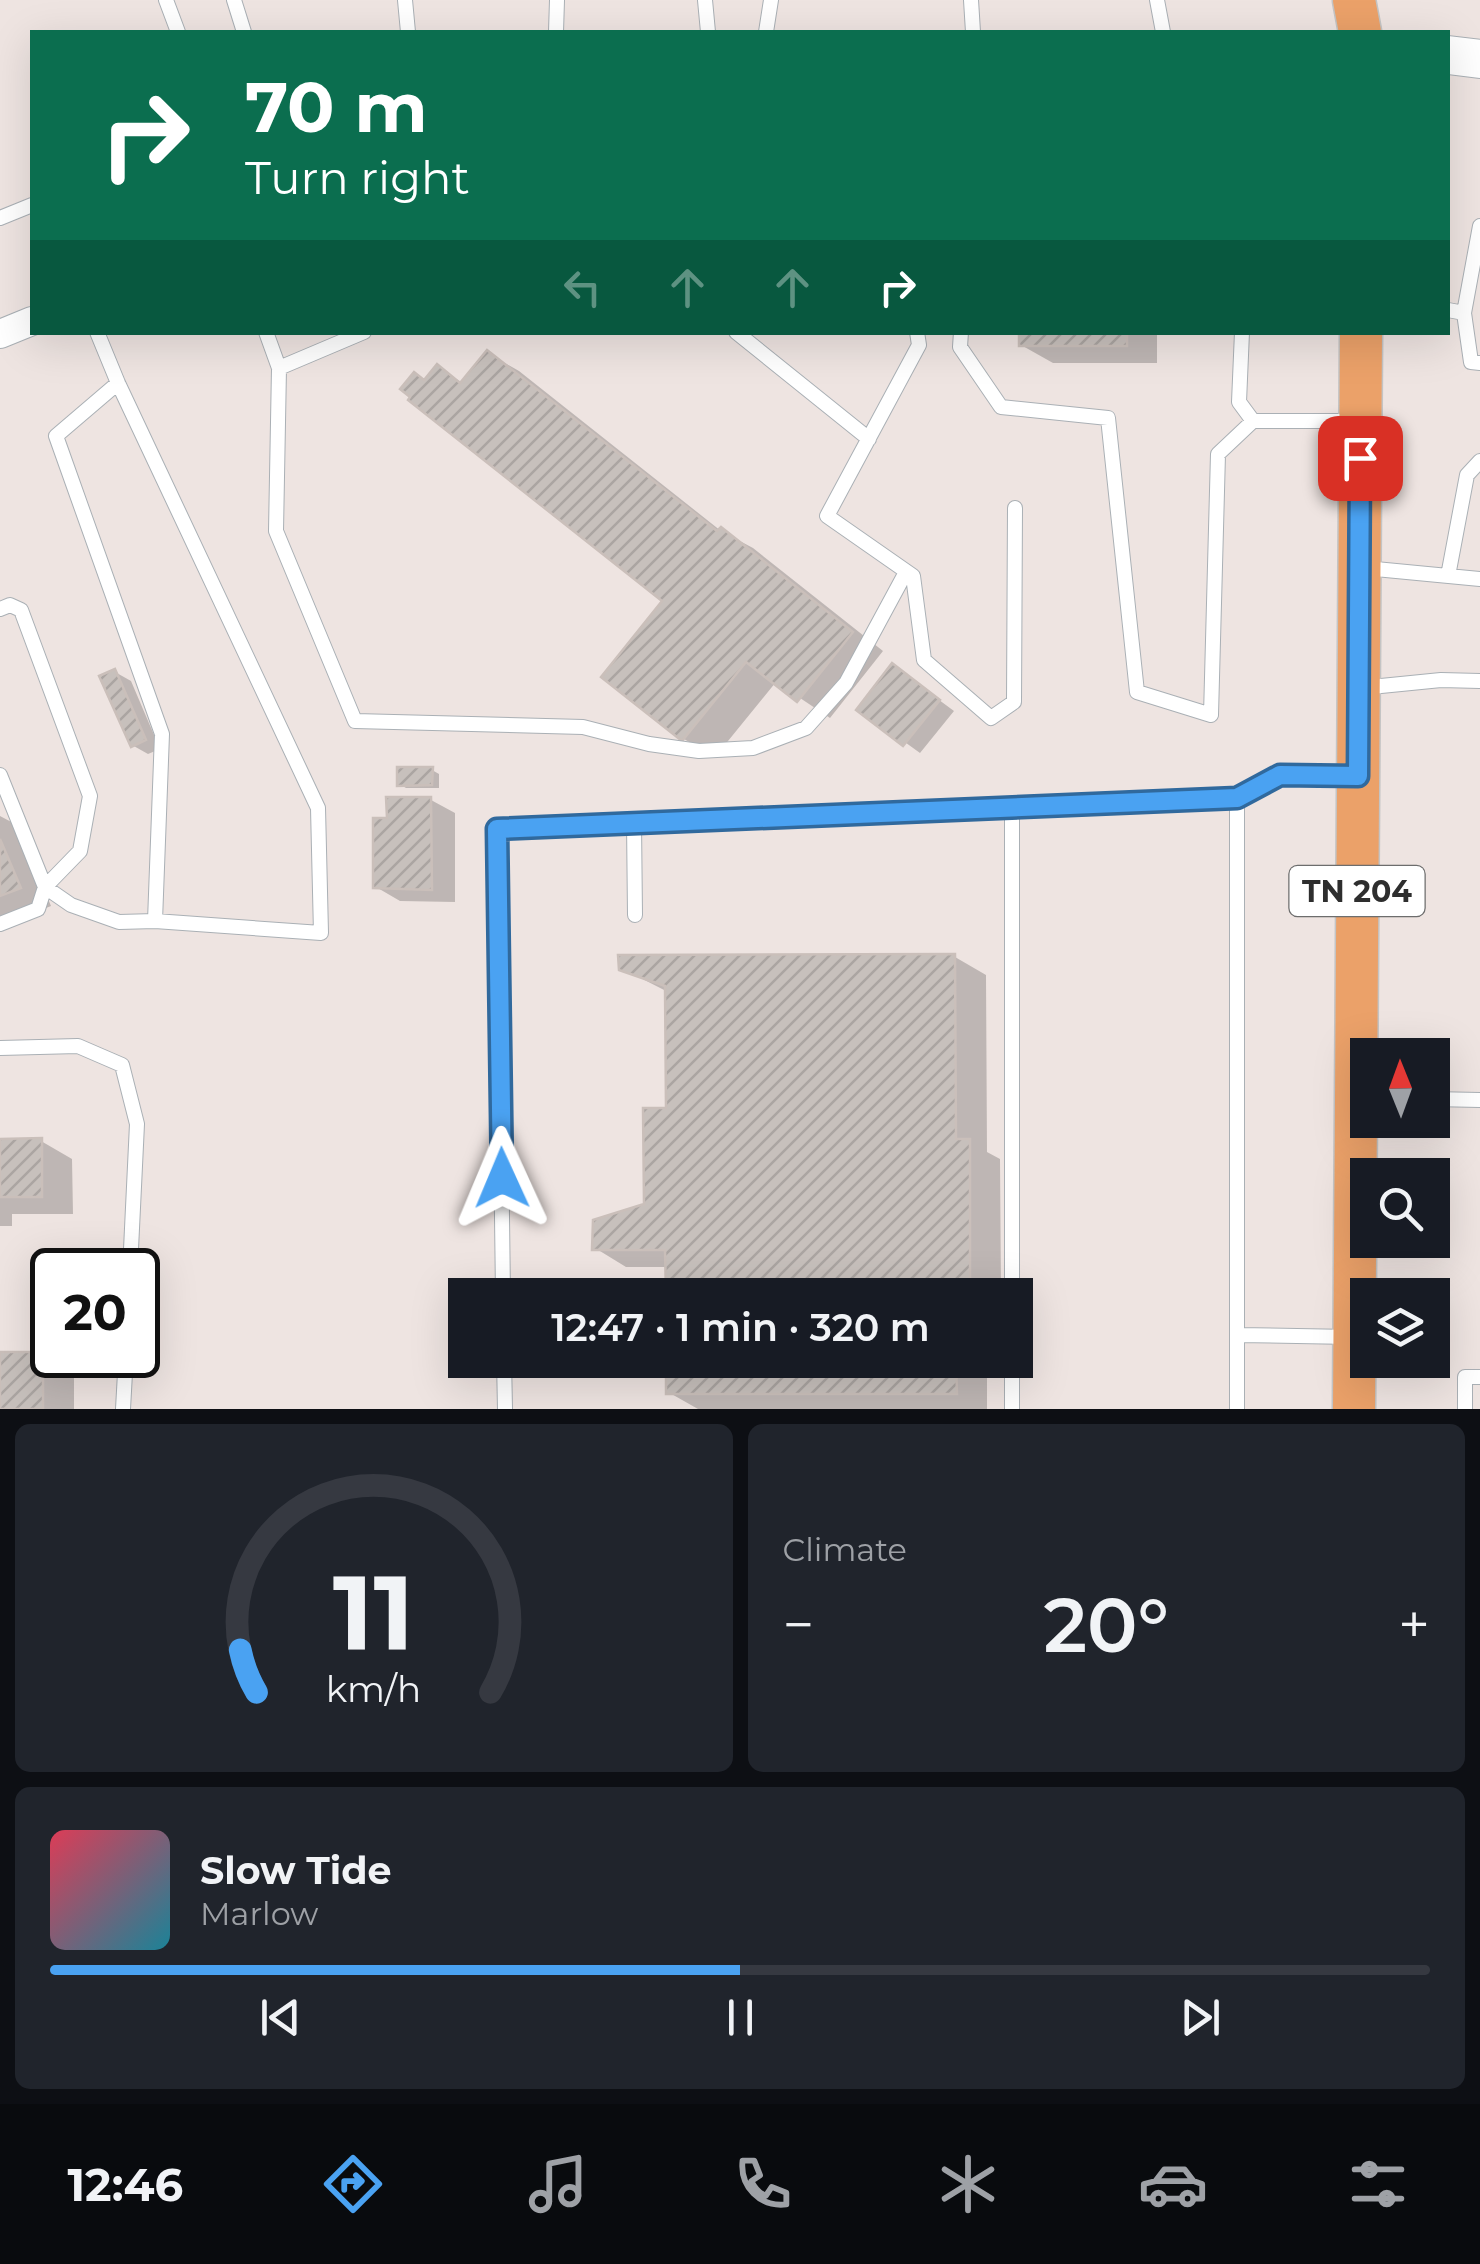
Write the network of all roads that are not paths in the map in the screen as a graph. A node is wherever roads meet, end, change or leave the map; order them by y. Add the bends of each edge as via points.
1 (166, 0) edge
2 (234, 0) edge
3 (405, 0) edge
4 (557, 0) edge
5 (706, 0) edge
6 (770, 0) edge
7 (971, 0) edge
8 (1157, 0) edge
9 (1354, 0) edge
10 (1371, 0) edge
11 (177, 30) edge
12 (243, 30) edge
13 (408, 30) edge
14 (556, 30) edge
15 (708, 30) edge
16 (766, 30) edge
17 (973, 30) edge
18 (1163, 30) edge
19 (1362, 30) edge
20 (1364, 30) edge
21 (1450, 55) edge
22 (1480, 59) edge
23 (30, 206) edge
24 (0, 218) edge
25 (1480, 226) edge
26 (1450, 310) edge
27 (1464, 313) junction
28 (30, 322) edge
29 (1480, 322) edge
30 (0, 334) edge
31 (98, 335) edge
32 (267, 335) edge
33 (357, 335) edge
34 (740, 335) edge
35 (918, 335) edge
36 (962, 335) edge
37 (1242, 335) edge
38 (1361, 335) edge
39 (1480, 363) edge
40 (279, 368) junction
41 (118, 383) junction
42 (1252, 421) junction
43 (1360, 421) junction
44 (869, 438) junction
45 (1480, 462) edge
46 (1015, 508) dead end
47 (1359, 568) junction
48 (906, 572) junction
49 (1448, 576) junction
50 (1480, 579) edge
51 (0, 609) edge
52 (1480, 681) edge
53 (1360, 688) junction
54 (0, 775) edge
55 (1358, 776) junction
56 (1237, 798) junction
57 (1012, 808) junction
58 (634, 823) junction
59 (46, 887) junction
60 (635, 915) dead end
61 (156, 921) junction
62 (0, 924) edge
63 (1361, 1038) edge
64 (0, 1048) edge
65 (1450, 1100) edge
66 (1480, 1100) edge
67 (1361, 1138) edge
68 (131, 1248) edge
69 (503, 1278) edge
70 (1012, 1278) edge
71 (1356, 1278) edge
72 (1237, 1335) junction
73 (1350, 1337) edge
74 (1480, 1377) edge
75 (125, 1378) edge
76 (504, 1378) edge
77 (1012, 1378) edge
78 (1354, 1378) edge
79 (124, 1409) edge
80 (505, 1409) edge
81 (1012, 1409) edge
82 (1237, 1409) edge
83 (1354, 1409) edge
84 (1465, 1409) edge

1 - 11 lane
2 - 12 lane
3 - 13 lane
4 - 14 lane
5 - 15 lane
6 - 16 lane
7 - 17 lane
8 - 18 lane
9 - 19 main road
10 - 20 main road
21 - 22 street
23 - 24 lane
25 - 27 lane
26 - 27 lane
27 - 29 lane
27 - 39 lane via 1471,362
28 - 30 street
31 - 41 lane
32 - 40 lane
33 - 40 lane
34 - 44 lane
35 - 44 lane via 919,345
36 - 42 lane via 960,347 1001,406 1108,418 1137,692 1210,714 1218,454
37 - 42 lane via 1239,402
38 - 43 main road, TN 204
40 - 48 lane via 276,531 356,721 583,727 700,751 752,748 806,728 846,683
41 - 61 lane via 56,436 162,734
41 - 61 lane via 318,808 321,933
42 - 43 lane
43 - 47 main road, TN 204
44 - 48 lane via 826,516
45 - 49 lane via 1467,475
46 - 48 lane via 1014,702 992,718 924,660 913,576
47 - 49 lane
47 - 53 main road, TN 204
49 - 50 lane
51 - 59 lane via 21,610 90,796 80,850
52 - 53 lane
53 - 55 main road, TN 204
54 - 59 lane
55 - 56 lane via 1280,775
55 - 63 main road, TN 204
56 - 57 lane
56 - 72 lane
57 - 58 lane
57 - 70 lane
58 - 60 lane
58 - 69 lane via 497,829
59 - 61 lane via 71,905 119,922
59 - 62 lane via 38,908
64 - 68 lane via 78,1046 122,1065 137,1124
65 - 66 lane
67 - 71 main road, TN 204
72 - 73 lane
72 - 82 lane
74 - 84 lane via 1464,1377
75 - 79 lane
76 - 80 lane
77 - 81 lane
78 - 83 main road, TN 204

